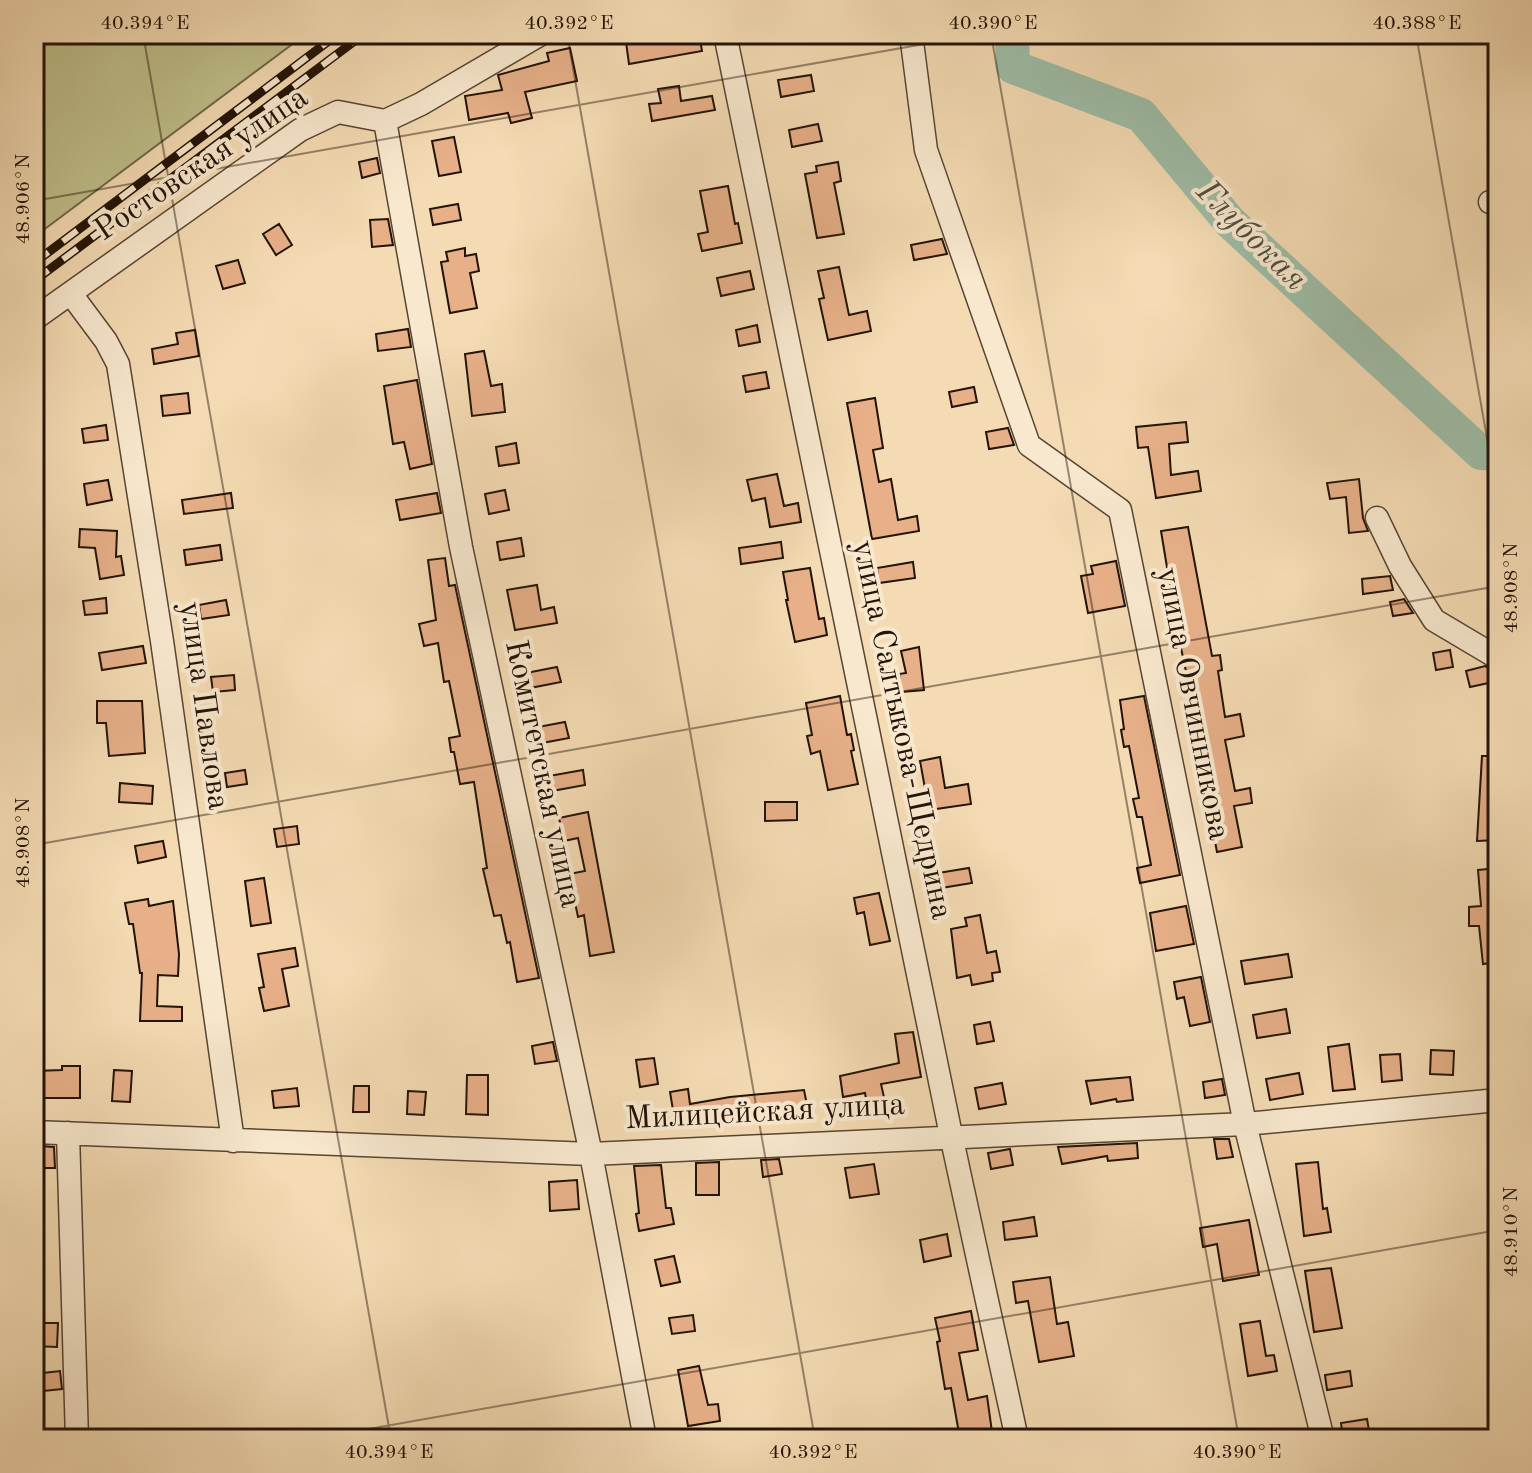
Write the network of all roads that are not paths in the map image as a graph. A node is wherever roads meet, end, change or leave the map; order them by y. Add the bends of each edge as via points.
1 (541, 34) edge
2 (725, 34) edge
3 (911, 34) edge
4 (385, 121) junction
5 (71, 294) junction
6 (34, 319) edge
7 (1377, 518) dead end
8 (1498, 658) edge
9 (1498, 1100) edge
10 (1245, 1124) junction
11 (34, 1132) edge
12 (68, 1133) junction
13 (951, 1135) junction
14 (233, 1141) junction
15 (591, 1154) junction
16 (77, 1439) edge
17 (645, 1439) edge
18 (1017, 1439) edge
19 (1323, 1439) edge

1 - 4 street
2 - 13 street, улица Салтыкова-Щедрина
3 - 10 street, улица Овчинникова via 926,150 1029,445 1120,510
4 - 5 street, Ростовская улица via 338,112 300,130
4 - 15 street, Комитетская улица via 461,547
5 - 6 street, Ростовская улица
5 - 14 street, улица Павлова via 118,364
7 - 8 street via 1434,620
9 - 10 street, Милицейская улица
10 - 13 street, Милицейская улица
10 - 19 street, улица Овчинникова
11 - 12 street, Милицейская улица
12 - 14 street, Милицейская улица
12 - 16 street
13 - 15 street, Милицейская улица
13 - 18 street, улица Салтыкова-Щедрина
14 - 15 street, Милицейская улица
15 - 17 street, Комитетская улица

